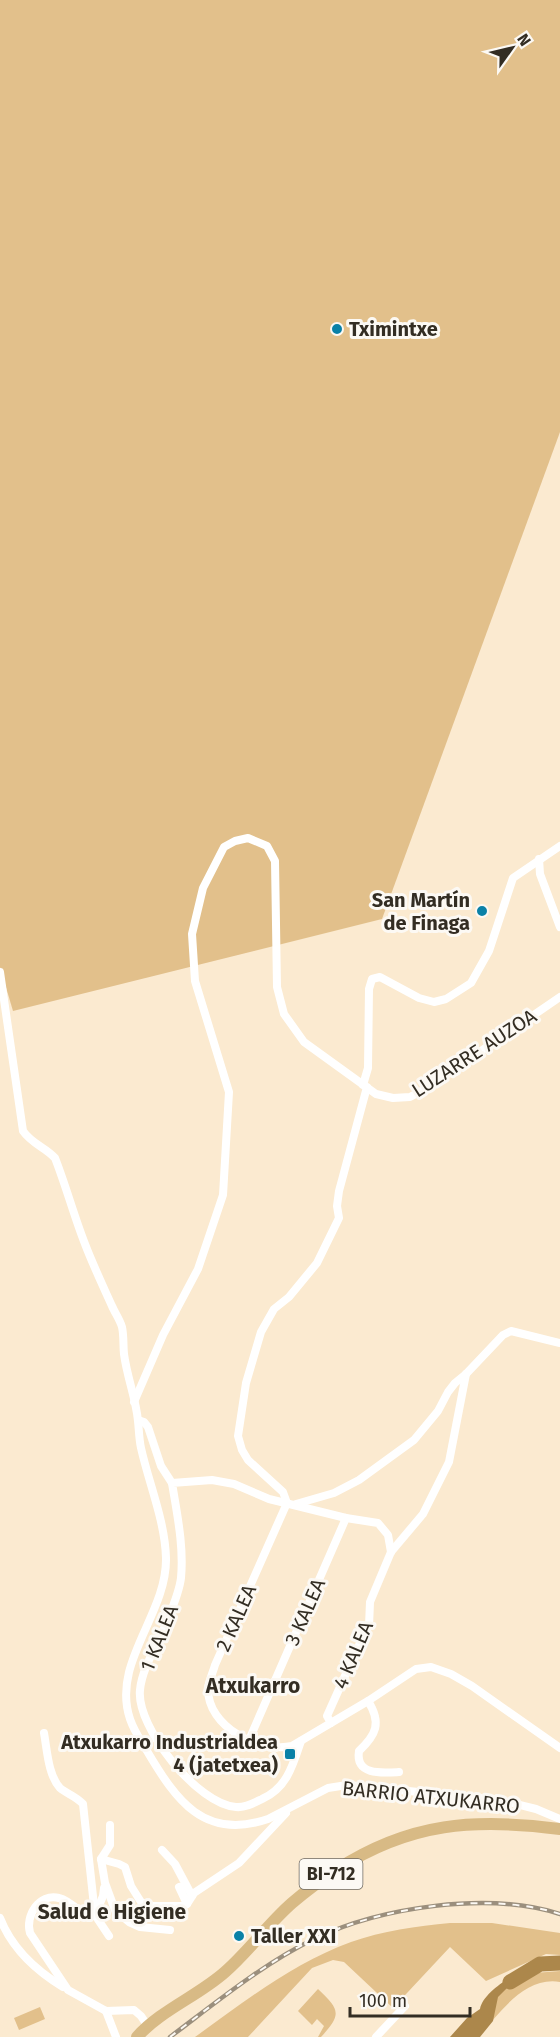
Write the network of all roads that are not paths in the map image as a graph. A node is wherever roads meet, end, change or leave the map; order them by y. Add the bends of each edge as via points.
1 (560, 846) edge
2 (540, 859) junction
3 (560, 927) edge
4 (0, 972) edge
5 (560, 997) edge
6 (365, 1086) junction
7 (560, 1343) edge
8 (466, 1374) junction
9 (134, 1403) junction
10 (138, 1420) junction
11 (171, 1483) junction
12 (290, 1504) junction
13 (346, 1518) junction
14 (391, 1552) junction
15 (368, 1701) junction
16 (331, 1723) junction
17 (44, 1733) dead end
18 (249, 1740) junction
19 (301, 1741) junction
20 (560, 1748) edge
21 (399, 1772) dead end
22 (293, 1806) junction
23 (560, 1819) edge
24 (110, 1825) dead end
25 (560, 1829) edge
26 (162, 1850) dead end
27 (101, 1859) junction
28 (105, 1883) junction
29 (179, 1887) dead end
30 (192, 1896) junction
31 (187, 1904) junction
32 (95, 1916) junction
33 (0, 1918) edge
34 (170, 1930) dead end
35 (109, 1936) dead end
36 (68, 1990) junction
37 (405, 2006) dead end
38 (106, 2011) junction
39 (116, 2012) junction
40 (109, 2021) junction
41 (147, 2025) junction
42 (116, 2037) edge
43 (137, 2037) edge
44 (376, 2037) edge

1 - 2 street
2 - 3 street via 540,874
2 - 6 street via 513,878 489,951 471,983 434,1002 380,978 372,979
4 - 9 street via 23,1131 30,1141 55,1158 85,1244 122,1327
5 - 6 street, LUZARRE AUZOA via 410,1097 376,1094
6 - 9 street, LUZARRE AUZOA via 304,1042 284,1014 277,987 276,861 267,846 248,838 224,847 203,888 192,934 195,981 229,1092 223,1195 198,1269 163,1335
6 - 12 street via 339,1191 339,1218 317,1263 274,1309 261,1332 246,1383 238,1436 242,1450 284,1492
7 - 8 street via 512,1331 503,1335
8 - 12 street via 448,1392 428,1424 401,1450 334,1493
8 - 14 street via 449,1462 423,1514
9 - 10 street
10 - 11 street, 1 KALEA via 148,1426
10 - 22 street, BARRIO ATXUKARRO via 139,1441 163,1533 166,1562 164,1579 127,1676 130,1719 171,1790 199,1814 221,1823 247,1824
11 - 12 street via 212,1480
11 - 19 street, 1 KALEA via 180,1531 181,1580 140,1690 147,1721 189,1779 221,1804 237,1808 270,1795 283,1784
12 - 13 street
12 - 18 street, 2 KALEA via 208,1688 213,1709 225,1724
13 - 14 street via 378,1523 388,1535
13 - 18 street, 3 KALEA
14 - 16 street, 4 KALEA via 370,1602 369,1626 327,1716
15 - 16 street, 2 KALEA
15 - 20 street, 2 KALEA via 416,1669 431,1667 472,1686
15 - 21 street via 376,1716 375,1732 359,1751 361,1765 375,1772
16 - 19 street, 2 KALEA
17 - 32 street via 55,1780 83,1804
18 - 19 street, 2 KALEA via 282,1748
22 - 23 street, BARRIO ATXUKARRO via 328,1788 347,1785 500,1800
22 - 30 street via 239,1863
24 - 27 street via 110,1845
25 - 41 main road, BI-712 via 510,1823 448,1827 414,1833 372,1849 294,1901 220,1976
26 - 30 street via 175,1864
27 - 28 street
27 - 31 street via 125,1867 141,1902 152,1906
28 - 32 street
28 - 34 street via 120,1916 140,1927
29 - 31 street
30 - 31 street
32 - 35 street
32 - 36 street via 87,1917 58,1898 40,1902 29,1915 30,1933
33 - 36 street via 19,1952
36 - 38 street
37 - 44 street
38 - 39 street
38 - 40 street
39 - 40 street
39 - 41 street via 134,2010
40 - 42 street
41 - 43 main road, BI-712

